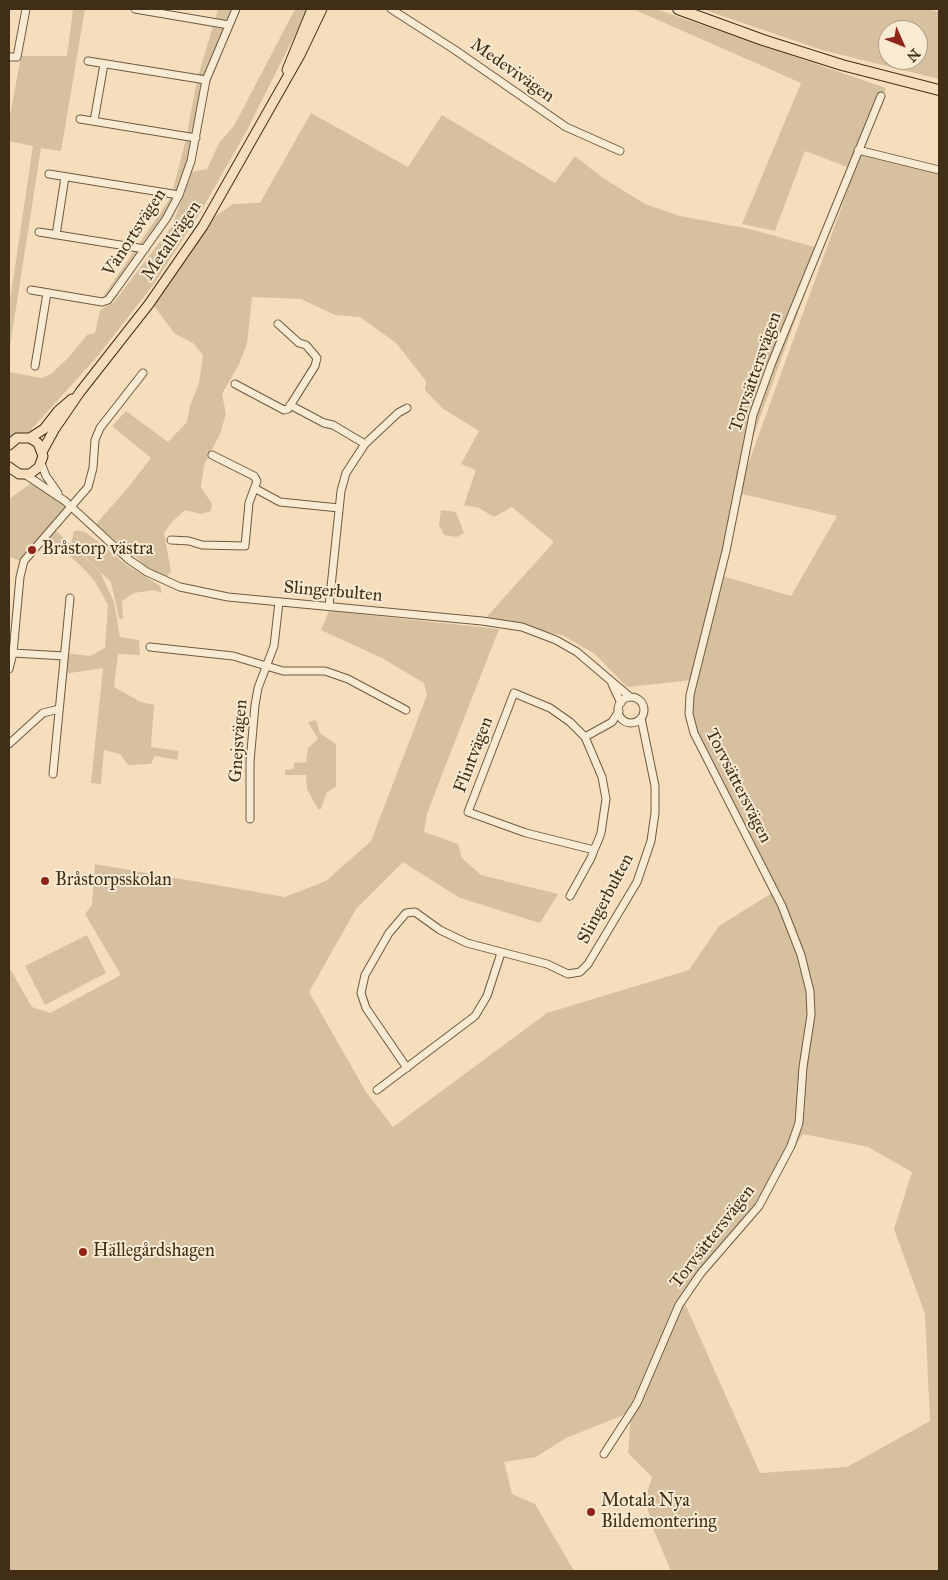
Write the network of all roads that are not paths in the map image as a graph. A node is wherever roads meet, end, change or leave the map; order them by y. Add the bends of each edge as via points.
1 (26, 9) edge
2 (135, 9) edge
3 (236, 9) edge
4 (312, 9) edge
5 (322, 9) edge
6 (390, 9) edge
7 (678, 9) edge
8 (690, 9) edge
9 (229, 25) junction
10 (9, 57) edge
11 (88, 61) dead end
12 (104, 64) junction
13 (206, 80) junction
14 (939, 85) edge
15 (939, 90) edge
16 (881, 96) dead end
17 (276, 98) junction
18 (80, 119) dead end
19 (94, 121) junction
20 (196, 138) junction
21 (858, 150) junction
22 (620, 151) dead end
23 (939, 170) edge
24 (49, 174) dead end
25 (65, 176) junction
26 (179, 195) junction
27 (39, 232) dead end
28 (56, 235) junction
29 (145, 249) junction
30 (30, 290) dead end
31 (47, 293) junction
32 (278, 324) dead end
33 (35, 366) dead end
34 (143, 373) dead end
35 (235, 384) dead end
36 (80, 392) junction
37 (290, 405) junction
38 (407, 408) dead end
39 (30, 438) junction
40 (10, 442) edge
41 (365, 444) junction
42 (42, 452) junction
43 (212, 455) dead end
44 (41, 463) junction
45 (9, 467) edge
46 (23, 475) junction
47 (9, 479) edge
48 (256, 489) junction
49 (64, 501) junction
50 (71, 508) junction
51 (339, 508) junction
52 (171, 540) dead end
53 (9, 590) edge
54 (18, 591) junction
55 (70, 598) dead end
56 (279, 602) junction
57 (329, 606) junction
58 (12, 620) edge
59 (150, 647) dead end
60 (13, 653) junction
61 (64, 656) junction
62 (267, 666) junction
63 (9, 669) edge
64 (612, 683) junction
65 (630, 697) junction
66 (621, 703) junction
67 (59, 709) junction
68 (406, 710) dead end
69 (619, 711) junction
70 (641, 718) junction
71 (612, 722) junction
72 (628, 722) junction
73 (643, 736) junction
74 (585, 738) junction
75 (9, 744) edge
76 (53, 774) dead end
77 (250, 820) dead end
78 (594, 850) junction
79 (570, 896) dead end
80 (501, 953) junction
81 (407, 1068) junction
82 (377, 1090) dead end
83 (604, 1454) dead end

1 - 10 street via 17,57
2 - 9 street
3 - 9 street, Vänortsvägen
4 - 17 main road, Metallvägen
5 - 17 main road, Metallvägen
6 - 22 street, Medevivägen via 566,126
7 - 15 highway via 833,62
8 - 14 highway via 844,61
9 - 13 street, Vänortsvägen
11 - 12 street
12 - 13 street
12 - 19 street
13 - 20 street, Vänortsvägen
16 - 21 street, Torvsättersvägen
17 - 36 main road, Metallvägen via 203,226 149,304
18 - 19 street
19 - 20 street
20 - 26 street, Vänortsvägen
21 - 23 street
21 - 83 street, Torvsättersvägen via 753,415 726,550 689,704 694,733 785,912 801,955 812,1015 803,1067 799,1123 791,1146 759,1206 682,1300 666,1330 637,1403
24 - 25 street
25 - 26 street
25 - 28 street
26 - 29 street, Vänortsvägen
27 - 28 street
28 - 29 street
29 - 31 street, Vänortsvägen via 108,300
30 - 31 street, Vänortsvägen
31 - 33 street
32 - 37 street via 299,343 306,345 317,358
34 - 50 street via 100,428 95,440 90,482
35 - 37 street via 284,410
36 - 39 main road, Metallvägen via 58,411 44,429
36 - 42 main road, Metallvägen
37 - 41 street via 334,425
38 - 41 street
39 - 40 main road via 21,437
39 - 42 main road via 38,443
41 - 51 street via 346,473
42 - 44 main road, Metallvägen
43 - 48 street via 254,476 258,481
44 - 46 main road via 33,472
44 - 49 street, Slingerbulten
45 - 46 main road
46 - 47 main road
46 - 49 street, Slingerbulten
48 - 51 street via 280,502
48 - 52 street via 249,503 245,546
49 - 50 street, Slingerbulten
50 - 54 street via 24,561
50 - 56 street, Slingerbulten via 128,559 158,578 210,594
51 - 57 street
53 - 54 street
54 - 58 street
55 - 61 street
56 - 57 street, Slingerbulten
56 - 62 street, Gnejsvägen via 276,636
57 - 64 street, Slingerbulten via 522,627 567,646 587,659
58 - 60 street
59 - 62 street via 233,656
60 - 61 street
60 - 63 street
61 - 67 street
62 - 68 street via 283,671 335,673
62 - 77 street, Gnejsvägen via 255,705 250,762
64 - 65 street, Slingerbulten
64 - 66 street, Slingerbulten
65 - 66 street
65 - 70 street via 642,704 644,712
66 - 69 street
67 - 75 street via 41,714
67 - 76 street
69 - 71 street
69 - 72 street
70 - 72 street
70 - 73 street, Slingerbulten
71 - 72 street
71 - 74 street
72 - 73 street, Slingerbulten
73 - 80 street, Slingerbulten via 655,786 651,841 636,882 584,969 572,974
74 - 78 street, Flintvägen via 599,766 606,799 604,822
74 - 78 street, Flintvägen via 557,712 514,692 468,812 526,834
78 - 79 street, Flintvägen
80 - 81 street via 487,996 475,1016
80 - 81 street, Slingerbulten via 457,939 415,912 406,913 391,928 365,975 361,993 369,1013
81 - 82 street

